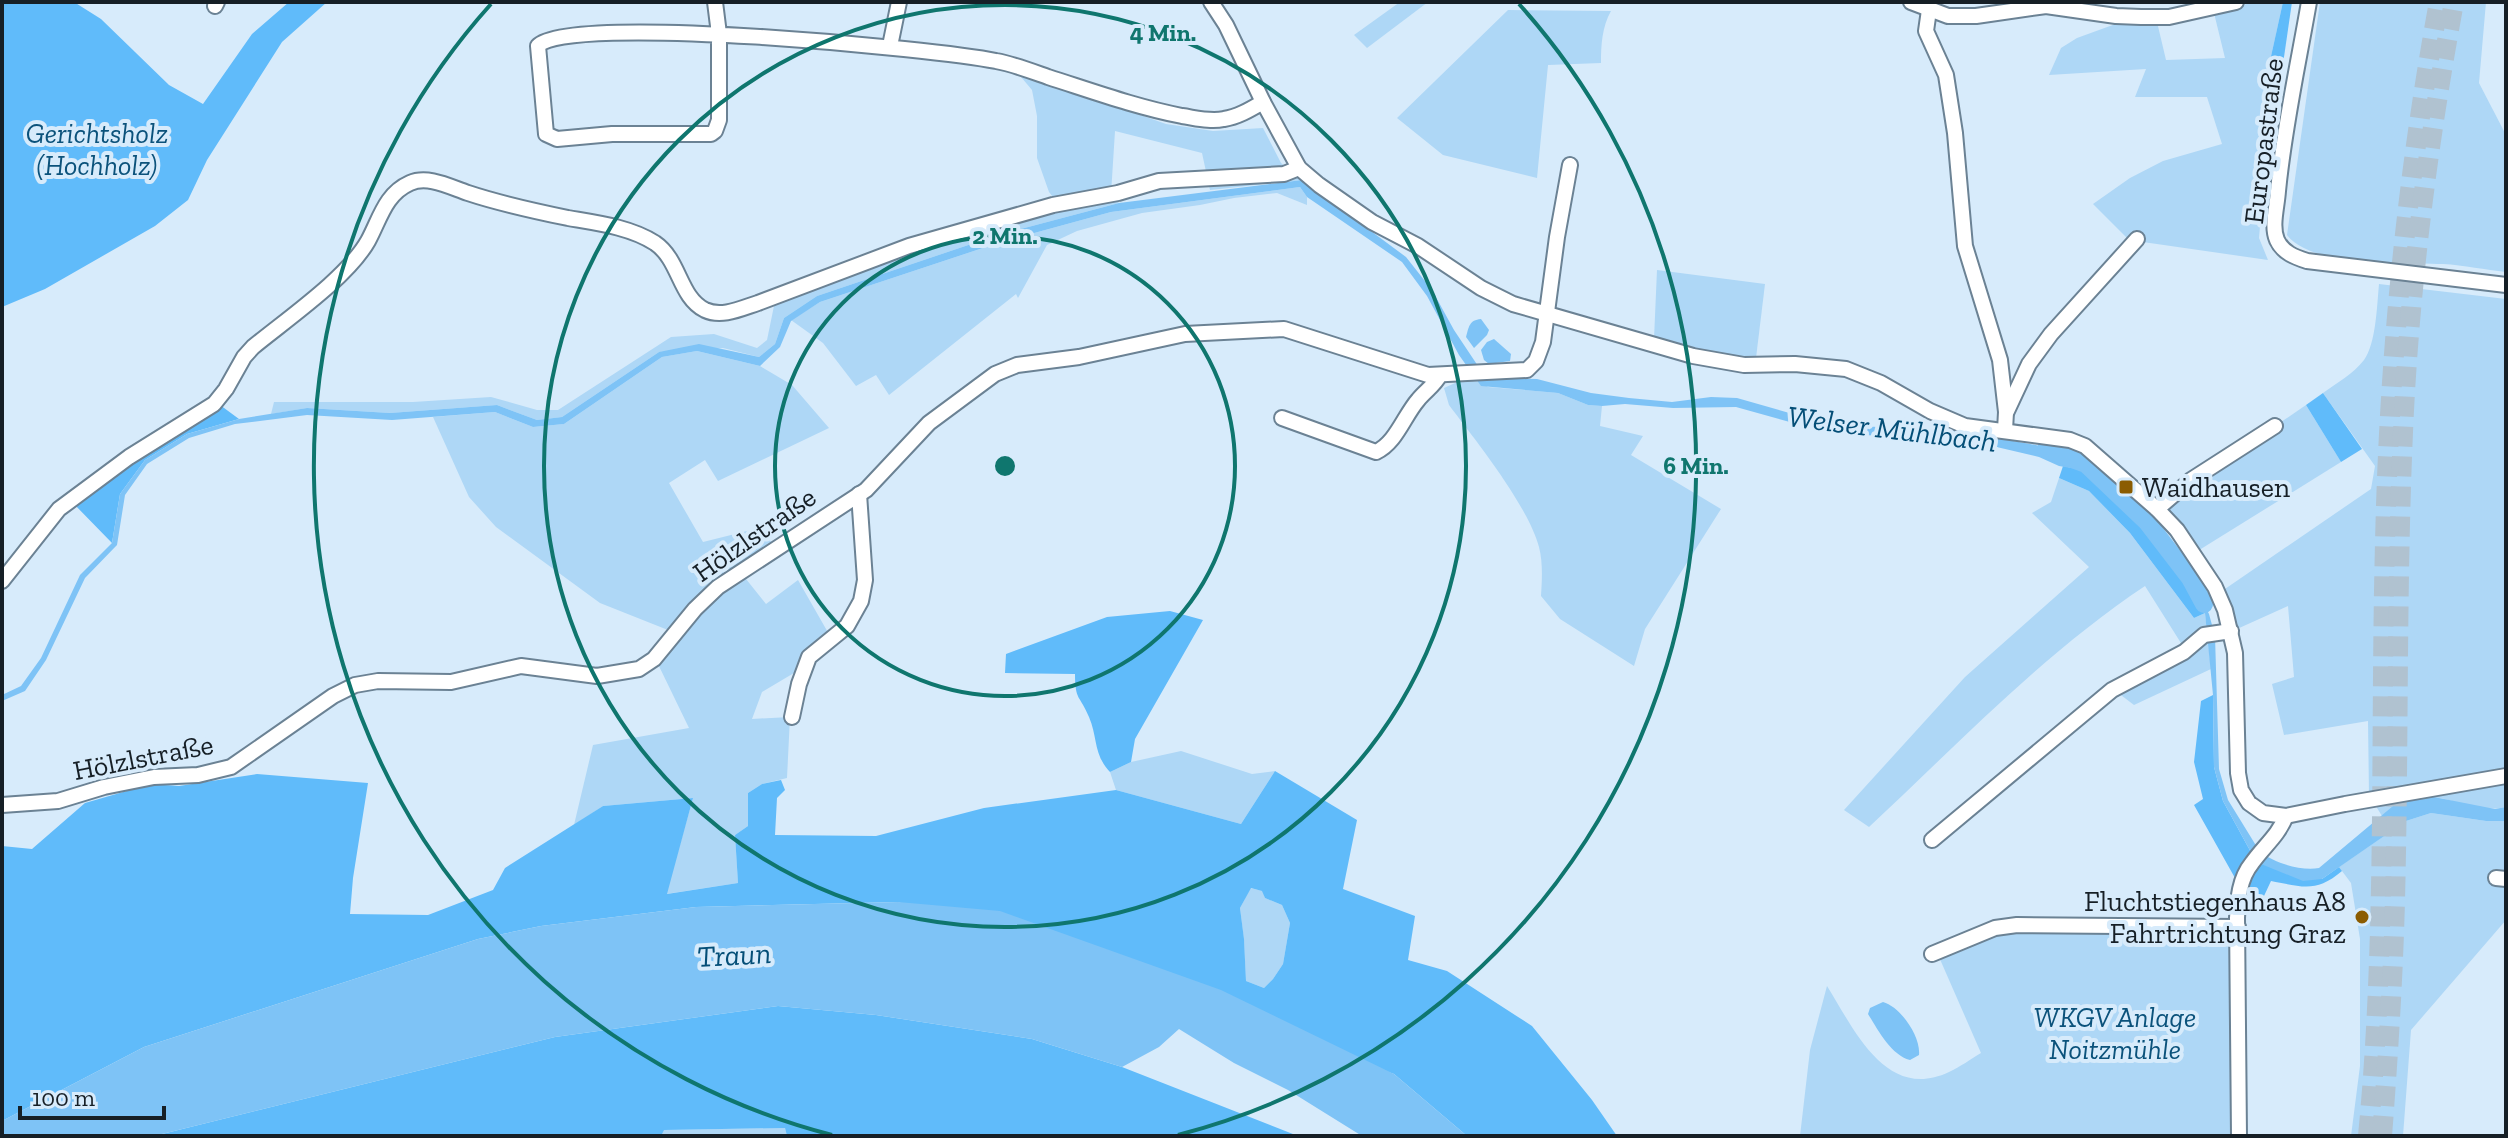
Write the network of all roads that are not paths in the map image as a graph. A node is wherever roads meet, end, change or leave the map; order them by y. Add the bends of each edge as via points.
1 (715, 2) edge
2 (899, 2) edge
3 (1211, 2) edge
4 (1911, 2) edge
5 (2236, 2) edge
6 (2309, 2) edge
7 (2056, 4) edge
8 (1929, 10) junction
9 (719, 34) junction
10 (890, 46) junction
11 (1263, 102) junction
12 (1570, 165) dead end
13 (1299, 168) junction
14 (2137, 239) dead end
15 (2506, 285) edge
16 (1548, 316) junction
17 (1440, 375) junction
18 (2006, 412) junction
19 (1282, 418) dead end
20 (2275, 426) dead end
21 (2005, 430) junction
22 (859, 494) junction
23 (2157, 509) junction
24 (2, 581) edge
25 (2225, 632) junction
26 (792, 717) dead end
27 (2506, 776) edge
28 (2, 805) edge
29 (2286, 816) junction
30 (1932, 840) dead end
31 (2238, 927) junction
32 (1932, 954) dead end
33 (2239, 1136) edge

1 - 9 street
2 - 10 street
3 - 11 street
4 - 8 street
5 - 7 street via 2169,17 2116,16
6 - 15 street, Europastraße via 2280,169 2275,225 2281,248 2307,261
7 - 8 street via 1976,16
8 - 18 street via 1926,31 1946,75 1955,133 1965,246 2000,360
9 - 9 street via 603,33 547,39 537,52 544,129 557,139 706,136 719,120
9 - 10 street
10 - 11 street via 996,61 1203,120 1232,117
11 - 13 street
12 - 16 street
13 - 16 street via 1372,222 1481,288
13 - 24 street via 1284,174 1159,181 1053,205 909,246 758,303 717,313 697,304 667,255 646,239 421,180 396,191 347,269 253,347 214,404 59,509
14 - 18 street via 2051,334 2029,364
16 - 17 street, Hölzlstraße via 1531,368
16 - 21 street via 1744,365 1846,369 1965,426
17 - 19 street via 1389,443 1376,452
17 - 22 street, Hölzlstraße via 1415,373 1284,329 1185,334 1026,363 995,374 929,423
18 - 21 street
20 - 23 street via 2191,480
21 - 23 street via 2085,446
22 - 26 street via 865,580 861,601 847,626 809,657
22 - 28 street, Hölzlstraße via 718,587 639,669 597,676 521,666 451,682 355,685 231,767 154,777 58,801
23 - 25 street via 2215,587
25 - 29 street via 2235,653 2241,790 2263,813
25 - 30 street via 2204,635 2184,652 2112,690
27 - 29 street
29 - 31 street via 2275,838 2250,864 2240,887
31 - 32 street via 2017,925 1995,928
31 - 33 street

